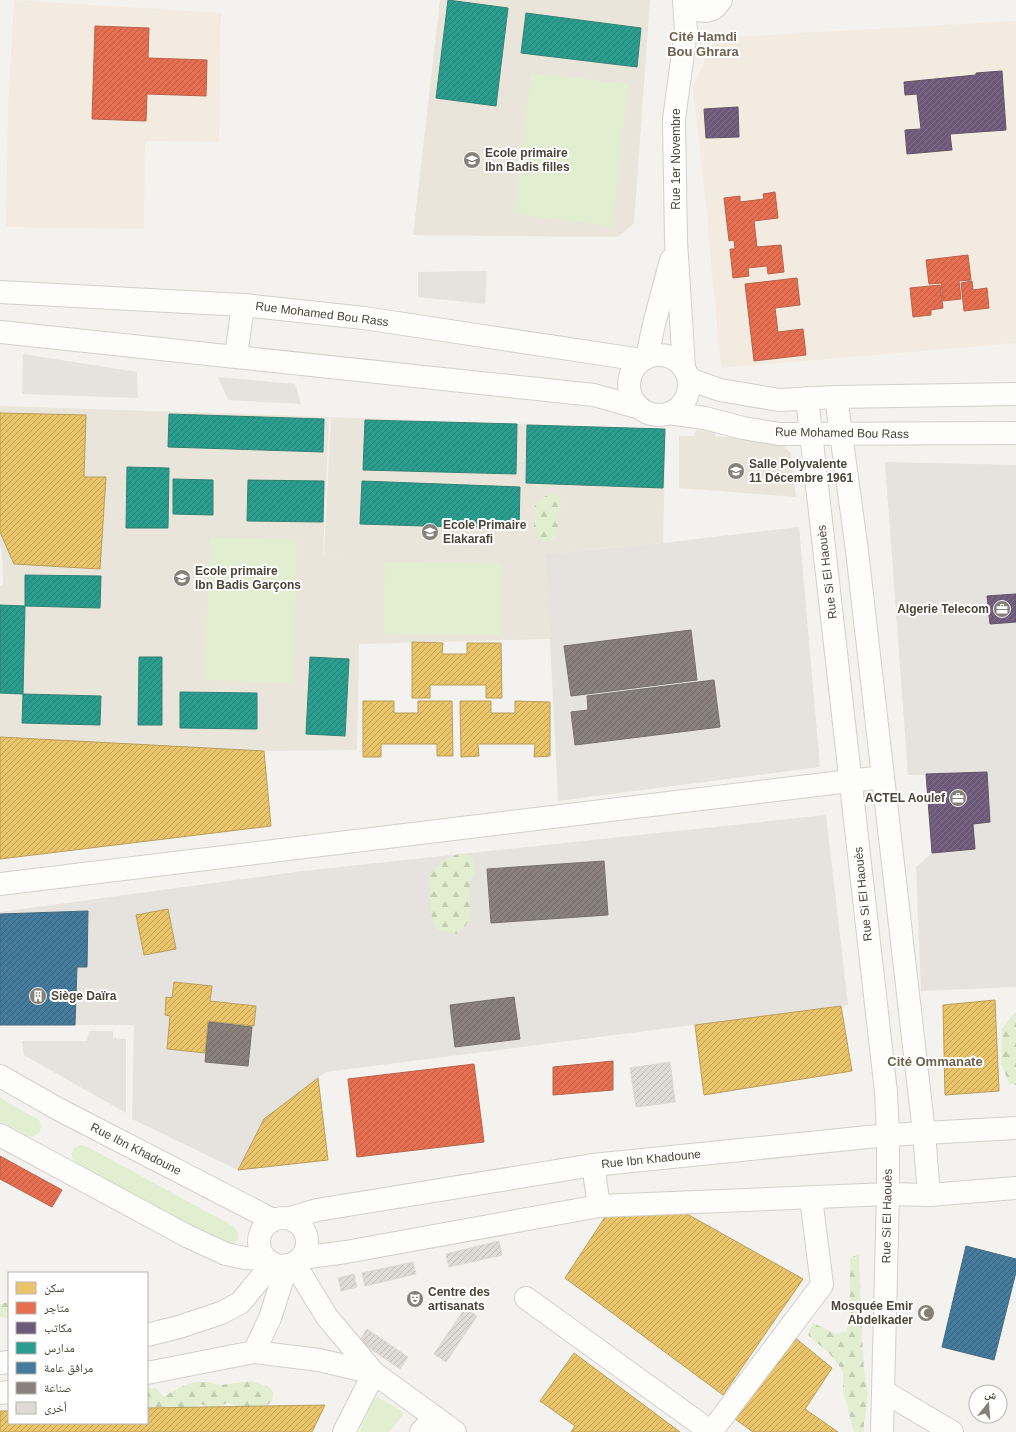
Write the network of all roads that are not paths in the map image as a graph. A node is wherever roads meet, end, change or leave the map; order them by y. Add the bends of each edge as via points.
1 (685, 0) edge
2 (718, 4) edge
3 (686, 30) junction
4 (676, 241) junction
5 (0, 292) edge
6 (243, 305) junction
7 (0, 332) edge
8 (236, 356) junction
9 (645, 358) junction
10 (686, 373) junction
11 (1016, 394) edge
12 (836, 397) junction
13 (807, 398) junction
14 (640, 408) junction
15 (669, 413) junction
16 (1016, 433) edge
17 (841, 434) junction
18 (811, 435) junction
19 (883, 777) junction
20 (851, 782) junction
21 (894, 874) junction
22 (861, 879) junction
23 (0, 884) edge
24 (0, 1076) edge
25 (1016, 1128) edge
26 (924, 1133) junction
27 (0, 1135) edge
28 (888, 1135) junction
29 (593, 1165) junction
30 (1016, 1188) edge
31 (888, 1194) junction
32 (929, 1195) junction
33 (811, 1198) junction
34 (599, 1206) junction
35 (282, 1219) junction
36 (226, 1254) junction
37 (284, 1262) junction
38 (246, 1296) junction
39 (526, 1298) dead end
40 (148, 1335) edge
41 (254, 1352) junction
42 (148, 1373) edge
43 (374, 1373) junction
44 (883, 1391) junction
45 (428, 1425) edge
46 (344, 1432) edge
47 (455, 1432) edge
48 (711, 1432) edge
49 (882, 1432) edge
50 (952, 1432) edge

1 - 2 street via 695,10 705,11
1 - 3 street, Rue 1er Novembre
2 - 3 street
3 - 4 street, Rue 1er Novembre via 674,119
4 - 9 street, Rue 1er Novembre
4 - 10 street, Rue 1er Novembre
5 - 6 street, Rue Mohamed Bou Rass
6 - 8 street
6 - 9 street, Rue Mohamed Bou Rass via 364,318
7 - 8 street
8 - 14 street via 594,395
9 - 10 street via 657,354 668,356 677,360
9 - 14 street via 630,374 630,393
10 - 13 street via 720,390 779,400
10 - 15 street via 688,393 685,400
11 - 12 street
12 - 13 street
12 - 17 street
13 - 18 street, Rue Si El Haouès
14 - 15 street via 659,415
15 - 18 street, Rue Mohamed Bou Rass via 779,434
16 - 17 street, Rue Mohamed Bou Rass
17 - 18 street, Rue Mohamed Bou Rass
17 - 19 street
18 - 20 street, Rue Si El Haouès
19 - 20 street
19 - 21 street
20 - 22 street, Rue Si El Haouès
20 - 23 street
21 - 22 street
21 - 26 street
22 - 28 street, Rue Si El Haouès via 886,1092
24 - 35 street, Rue Ibn Khadoune via 60,1110
25 - 26 street, Rue Ibn Khadoune
26 - 28 street, Rue Ibn Khadoune
26 - 32 street
27 - 36 street via 187,1236
28 - 29 street, Rue Ibn Khadoune
28 - 31 street, Rue Si El Haouès
29 - 34 street
29 - 35 street, Rue Ibn Khadoune via 317,1210
30 - 32 street
31 - 32 street
31 - 33 street
31 - 44 street, Rue Si El Haouès
33 - 34 street
33 - 48 street via 822,1285
34 - 37 street
35 - 37 street via 267,1224 259,1238 262,1252
35 - 37 street via 297,1222 307,1235 308,1243 306,1251
36 - 37 street
36 - 38 street via 235,1259 244,1271
37 - 38 street
37 - 41 street via 270,1318
37 - 43 street
38 - 40 street via 240,1303 221,1313
39 - 48 street
41 - 42 street
41 - 43 street via 319,1360
43 - 45 street
43 - 46 street
44 - 49 street, Rue Si El Haouès
44 - 50 street
45 - 47 street

